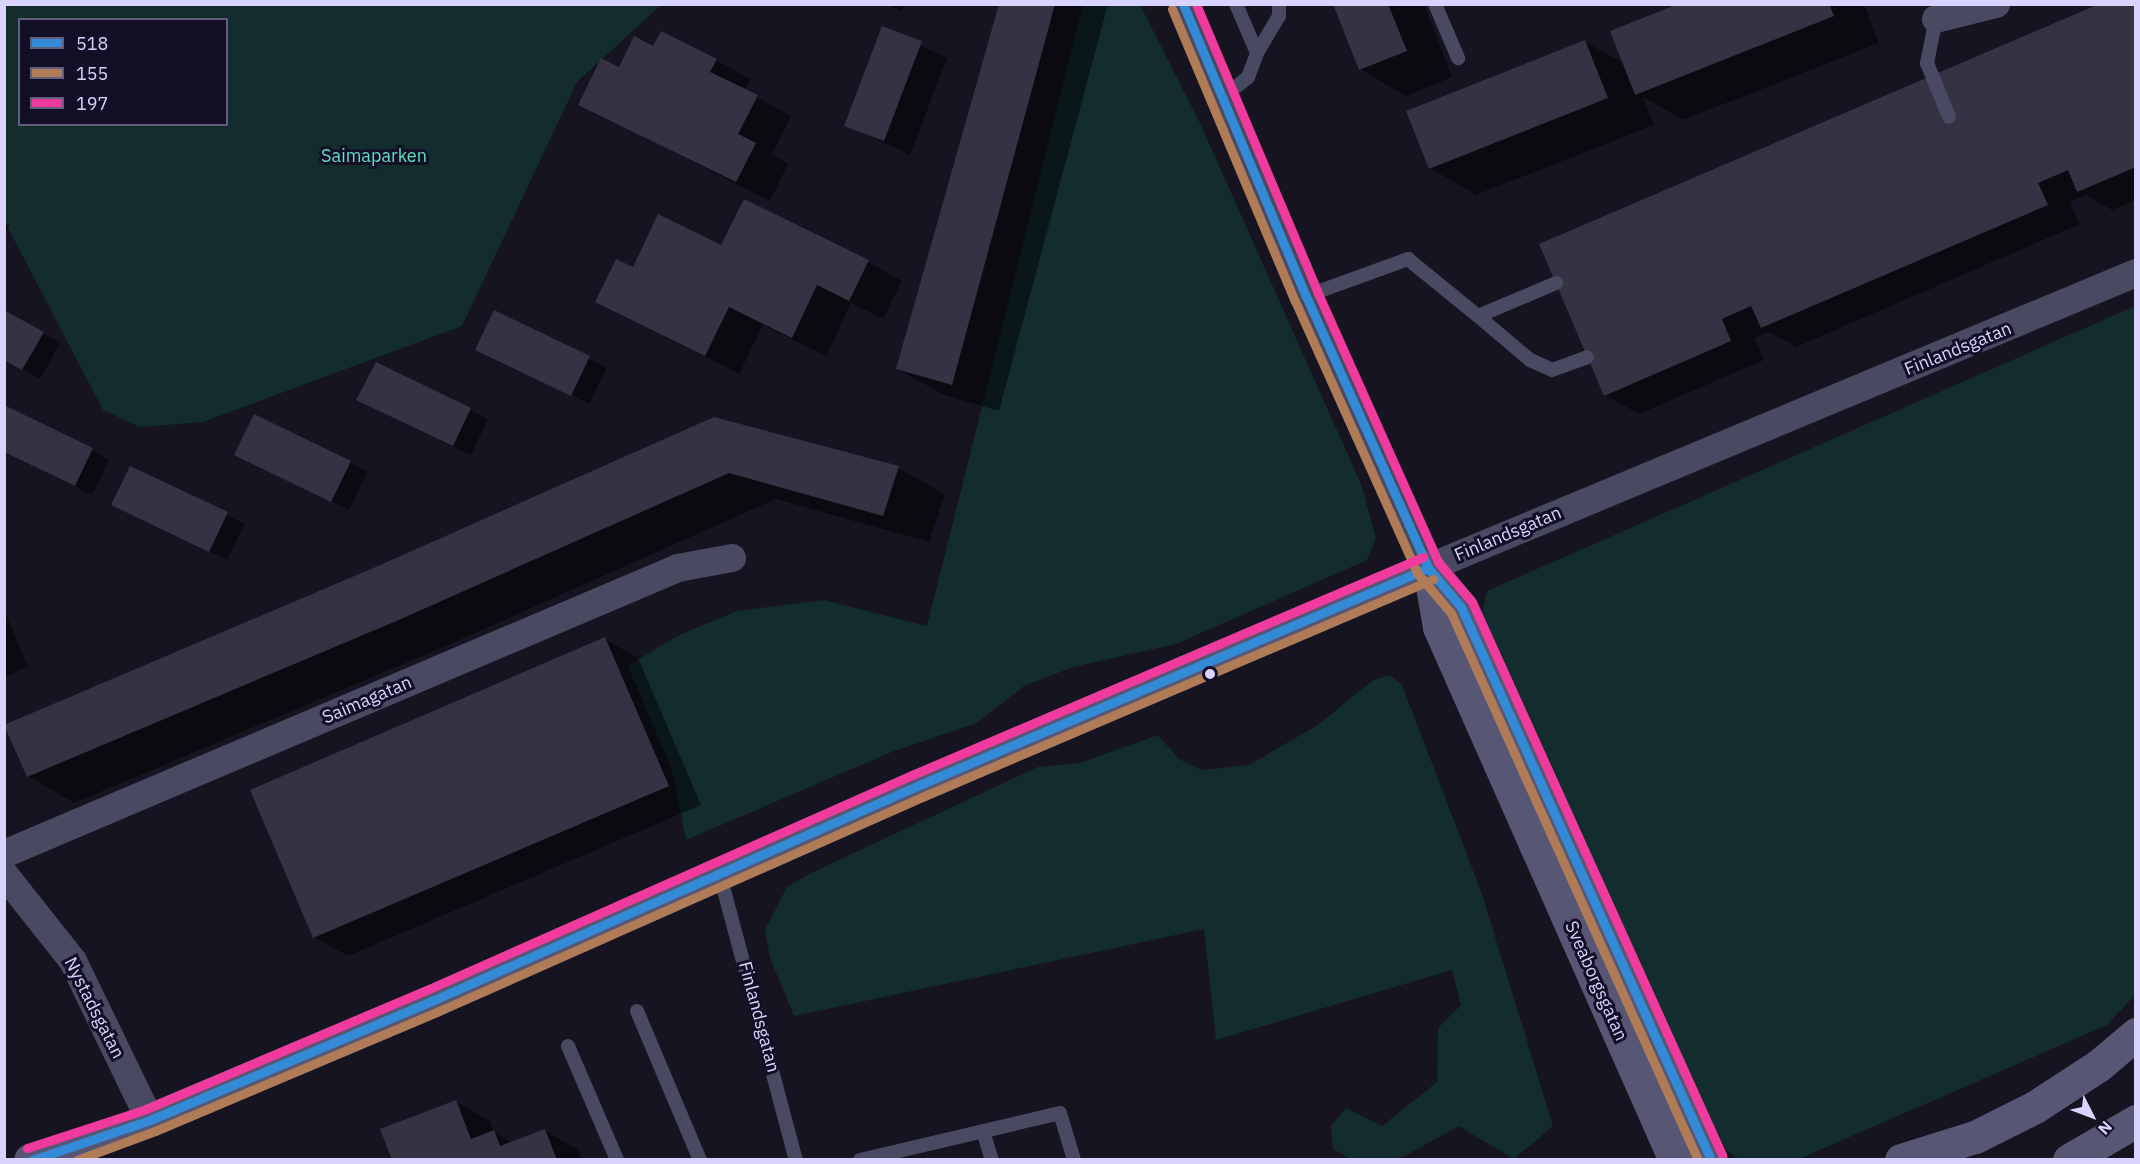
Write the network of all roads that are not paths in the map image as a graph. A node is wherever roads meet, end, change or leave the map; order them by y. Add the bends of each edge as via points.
1 (1184, 4) edge
2 (1236, 4) edge
3 (1279, 4) edge
4 (1435, 4) edge
5 (1996, 4) edge
6 (1936, 19) joint
7 (1257, 53) junction
8 (1458, 58) dead end
9 (1224, 96) junction
10 (1949, 117) dead end
11 (2136, 273) edge
12 (1556, 283) dead end
13 (1306, 296) junction
14 (1478, 316) junction
15 (1587, 357) dead end
16 (732, 558) dead end
17 (1428, 568) junction
18 (4, 854) edge
19 (4, 874) edge
20 (720, 875) junction
21 (637, 1011) dead end
22 (2136, 1034) edge
23 (568, 1046) dead end
24 (150, 1120) junction
25 (2136, 1121) edge
26 (983, 1131) junction
27 (30, 1160) edge
28 (617, 1160) edge
29 (700, 1160) edge
30 (796, 1160) edge
31 (860, 1160) edge
32 (992, 1160) edge
33 (1074, 1160) edge
34 (1675, 1160) edge
35 (1711, 1160) edge
36 (1900, 1160) edge
37 (2070, 1160) edge

1 - 9 street, Sveaborgsgatan
2 - 7 lane
3 - 7 lane via 1279,16
4 - 8 lane
5 - 6 street
6 - 10 lane via 1927,63
7 - 9 lane via 1248,77
9 - 13 street, Sveaborgsgatan
11 - 17 street, Finlandsgatan
12 - 14 lane
13 - 14 lane via 1408,259
13 - 17 street, Sveaborgsgatan
14 - 15 lane via 1530,360 1552,370
16 - 18 street, Saimagatan via 678,568
17 - 20 street, Finlandsgatan
17 - 34 street, Sveaborgsgatan via 1439,627
17 - 35 street, Sveaborgsgatan via 1461,607
19 - 24 street, Nystadsgatan via 73,961
20 - 24 street, Finlandsgatan
20 - 30 lane, Finlandsgatan
21 - 29 lane
22 - 36 street via 2098,1066 2036,1107 1975,1137
23 - 28 lane
24 - 27 street, Finlandsgatan
25 - 37 street
26 - 31 lane
26 - 32 lane
26 - 33 lane via 1060,1113

